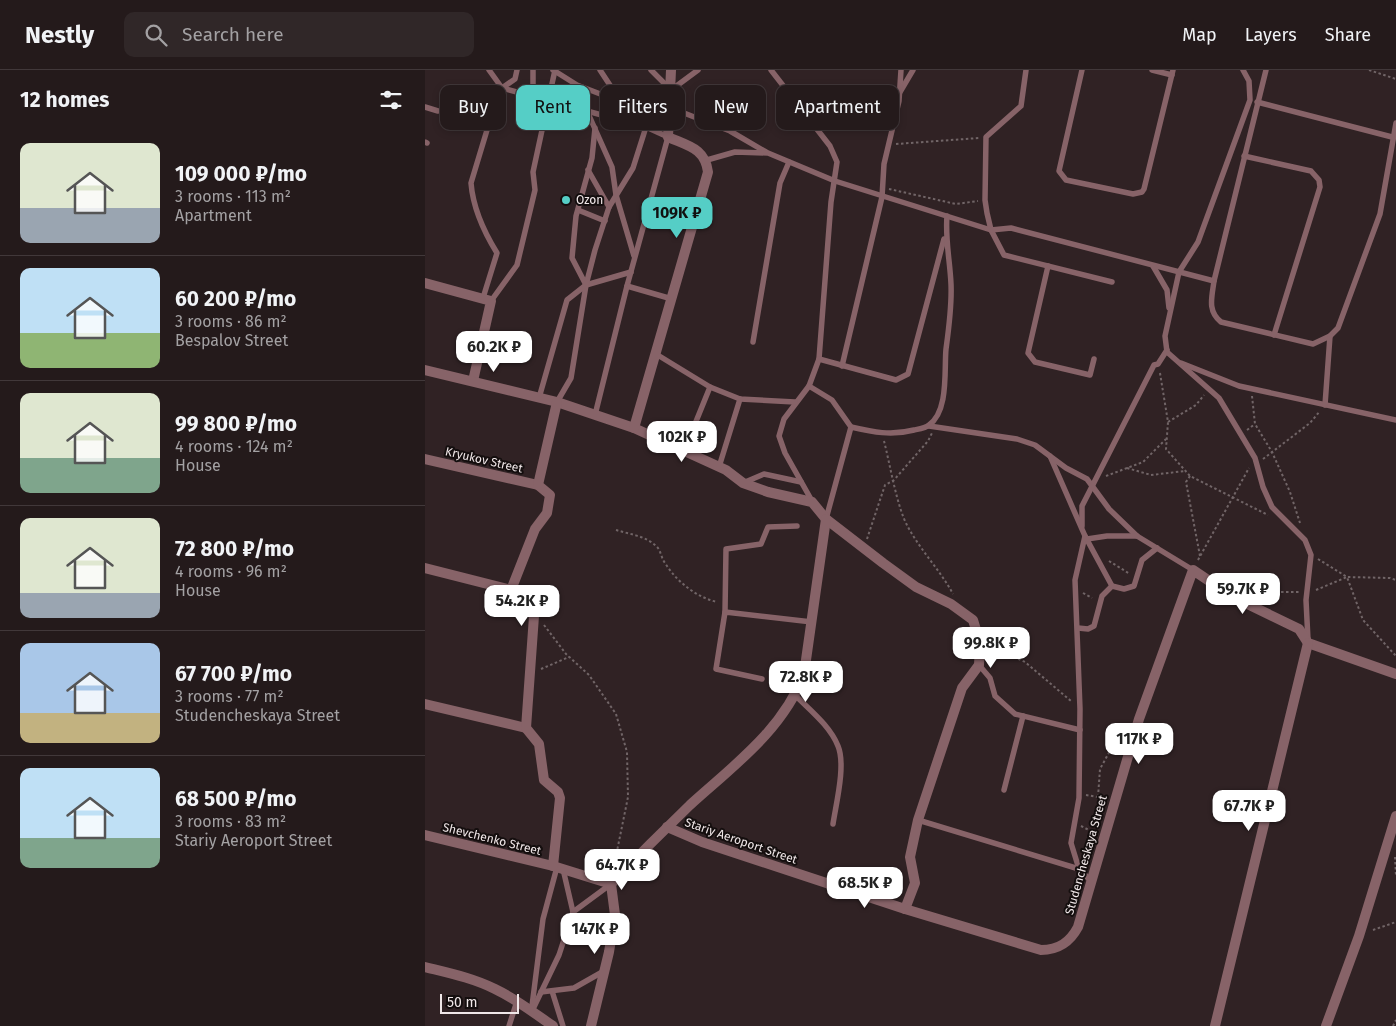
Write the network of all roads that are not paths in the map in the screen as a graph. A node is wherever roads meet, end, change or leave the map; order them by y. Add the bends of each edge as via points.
1 (489, 70) edge
2 (517, 70) edge
3 (533, 70) edge
4 (554, 70) edge
5 (600, 70) edge
6 (651, 70) edge
7 (671, 70) edge
8 (698, 70) edge
9 (771, 70) edge
10 (901, 70) edge
11 (913, 70) edge
12 (1026, 70) edge
13 (1082, 70) edge
14 (1151, 70) edge
15 (1243, 70) edge
16 (1266, 70) edge
17 (1172, 73) edge
18 (501, 85) edge
19 (533, 85) edge
20 (552, 85) edge
21 (610, 85) edge
22 (666, 85) edge
23 (671, 85) edge
24 (678, 85) edge
25 (506, 86) edge
26 (900, 93) junction
27 (600, 94) edge
28 (1257, 102) junction
29 (425, 107) edge
30 (438, 111) dead end
31 (685, 113) edge
32 (590, 117) edge
33 (1396, 123) edge
34 (595, 128) junction
35 (487, 130) edge
36 (542, 130) edge
37 (646, 130) edge
38 (653, 130) edge
39 (668, 130) edge
40 (668, 137) junction
41 (1392, 137) junction
42 (768, 153) junction
43 (1244, 156) junction
44 (707, 160) junction
45 (789, 162) junction
46 (588, 170) junction
47 (835, 181) junction
48 (616, 195) junction
49 (882, 197) junction
50 (609, 207) junction
51 (578, 210) junction
52 (947, 216) junction
53 (605, 221) junction
54 (991, 230) junction
55 (945, 235) junction
56 (635, 258) junction
57 (1048, 266) junction
58 (1153, 266) junction
59 (631, 272) junction
60 (1179, 272) junction
61 (1214, 281) junction
62 (1112, 282) dead end
63 (425, 283) edge
64 (586, 285) junction
65 (627, 286) junction
66 (672, 298) junction
67 (487, 299) junction
68 (1170, 313) junction
69 (1274, 335) junction
70 (1330, 336) junction
71 (753, 342) dead end
72 (1167, 350) junction
73 (655, 354) junction
74 (819, 359) junction
75 (1094, 359) dead end
76 (1177, 362) junction
77 (842, 366) junction
78 (425, 370) edge
79 (473, 381) junction
80 (809, 386) junction
81 (710, 387) junction
82 (539, 398) junction
83 (739, 399) junction
84 (557, 402) junction
85 (795, 402) junction
86 (1325, 405) junction
87 (595, 415) junction
88 (1396, 420) edge
89 (932, 426) junction
90 (851, 427) junction
91 (634, 428) junction
92 (684, 451) junction
93 (1050, 456) junction
94 (425, 459) edge
95 (719, 467) junction
96 (801, 482) junction
97 (743, 483) junction
98 (538, 485) junction
99 (1091, 485) junction
100 (812, 502) junction
101 (826, 519) junction
102 (797, 526) dead end
103 (1082, 530) junction
104 (1137, 536) junction
105 (1086, 538) junction
106 (1157, 548) junction
107 (425, 568) edge
108 (1193, 570) junction
109 (1112, 586) junction
110 (511, 590) junction
111 (725, 612) junction
112 (812, 622) junction
113 (1078, 628) junction
114 (1308, 643) junction
115 (979, 664) junction
116 (1396, 674) edge
117 (762, 679) dead end
118 (796, 696) junction
119 (425, 704) edge
120 (1023, 716) junction
121 (526, 728) junction
122 (1080, 730) junction
123 (1004, 790) dead end
124 (1396, 816) edge
125 (918, 820) junction
126 (833, 824) dead end
127 (667, 827) junction
128 (425, 835) edge
129 (558, 868) junction
130 (1079, 869) junction
131 (1091, 881) junction
132 (611, 884) junction
133 (905, 910) junction
134 (573, 912) junction
135 (1065, 944) joint
136 (425, 967) edge
137 (604, 971) junction
138 (552, 991) junction
139 (541, 992) junction
140 (517, 1001) junction
141 (532, 1011) junction
142 (509, 1026) edge
143 (553, 1026) edge
144 (563, 1026) edge
145 (591, 1026) edge
146 (1215, 1026) edge
147 (1326, 1026) edge

1 - 18 lane
2 - 25 lane via 515,79
3 - 19 lane
4 - 20 lane
4 - 27 lane via 577,85
5 - 21 lane
6 - 22 lane
7 - 23 street
8 - 24 lane
9 - 47 lane via 830,146 837,162
10 - 26 lane
11 - 26 lane
12 - 54 lane via 1021,106 986,137 985,200
13 - 17 lane via 1059,171 1066,180 1133,194 1144,188
14 - 17 lane
15 - 60 lane via 1249,81 1250,100 1197,242
16 - 28 lane
26 - 49 lane via 884,164
28 - 41 lane
28 - 43 lane
29 - 30 lane
31 - 42 lane via 730,131
32 - 34 lane
33 - 41 lane
34 - 46 lane
34 - 48 lane via 612,167
35 - 67 lane via 471,183 472,198 497,254
36 - 67 lane via 533,172 535,190 517,265
37 - 48 lane via 633,168
38 - 40 lane
39 - 40 street
40 - 44 street via 699,152
40 - 56 lane
41 - 70 lane via 1380,214 1338,328
42 - 44 lane via 735,152
42 - 45 lane
43 - 61 lane
43 - 69 lane via 1311,171 1319,180 1320,187
44 - 66 street via 706,184
45 - 47 lane
45 - 71 lane via 780,183
46 - 50 lane
46 - 51 lane
47 - 49 lane
47 - 74 lane
48 - 50 lane
48 - 56 lane
49 - 52 lane
49 - 77 lane
50 - 53 lane
51 - 53 lane
51 - 64 lane via 572,258
52 - 54 lane
52 - 55 lane
53 - 64 lane
54 - 57 lane via 1004,255
54 - 58 lane via 1011,228
55 - 77 lane via 908,374 896,380
55 - 89 lane via 951,283 946,379
56 - 59 lane
57 - 62 lane
57 - 75 lane via 1028,353 1035,362 1089,375
58 - 60 lane
58 - 68 lane via 1167,290
59 - 64 lane
59 - 65 lane
60 - 61 lane
60 - 68 lane
61 - 69 lane via 1211,307 1215,318
63 - 67 street
64 - 82 lane via 567,300
64 - 84 lane via 571,378
65 - 66 lane
65 - 87 lane
66 - 73 street
67 - 79 street
68 - 72 lane via 1165,336
69 - 70 lane via 1313,344
70 - 86 lane
72 - 76 lane
72 - 99 lane via 1158,364 1154,364 1136,404
73 - 81 lane
73 - 91 street
74 - 77 lane
74 - 80 lane
76 - 86 lane via 1251,389
76 - 114 lane via 1219,398 1256,461 1272,507 1305,540 1311,554 1307,592
78 - 79 street
79 - 82 street
80 - 85 lane
80 - 90 lane via 832,400
81 - 83 lane
81 - 92 lane
82 - 84 street
83 - 85 lane
83 - 95 lane
84 - 87 street
84 - 98 street
85 - 96 lane via 784,419 779,436
86 - 88 lane
87 - 91 street
89 - 90 lane via 882,434
89 - 93 lane via 1017,439 1035,445
90 - 101 lane
91 - 92 street
92 - 95 street
93 - 99 lane via 1087,479
93 - 103 lane
94 - 98 street, Kryukov Street
95 - 97 street
96 - 97 lane via 764,474
96 - 100 lane
97 - 100 street
98 - 110 street via 550,495 547,513 535,529
99 - 103 lane via 1082,506
99 - 104 lane via 1109,509
100 - 101 street
101 - 112 street
101 - 115 street via 917,588 951,604 973,620 980,641
102 - 111 lane via 768,527 761,544 726,549
103 - 105 lane
104 - 105 lane
104 - 106 lane
105 - 109 lane
105 - 113 lane via 1075,580
106 - 108 lane
106 - 109 lane via 1142,560 1134,586
107 - 110 street
108 - 114 street via 1233,597 1299,629
108 - 131 street, Studencheskaya Street via 1139,719
109 - 113 lane via 1101,596 1094,626
110 - 121 street via 534,616
111 - 112 lane
111 - 117 lane via 716,669
112 - 118 street via 804,674
113 - 122 lane
114 - 116 street
114 - 146 street
115 - 120 lane via 990,678 995,696 1015,714
115 - 125 street via 962,688
118 - 126 lane via 824,724 839,748 841,773
118 - 127 street via 774,728
119 - 121 street
120 - 122 lane
120 - 123 lane
121 - 129 street via 539,744 544,780 560,798
122 - 130 lane via 1079,793 1071,843
124 - 147 street via 1359,936
125 - 130 lane
125 - 133 street via 910,857 915,883
127 - 132 street
127 - 133 street, Stariy Aeroport Street via 702,842
128 - 129 street, Shevchenko Street
129 - 132 street, Shevchenko Street
129 - 134 lane
129 - 141 lane via 543,919
130 - 131 lane
131 - 135 street, Studencheskaya Street via 1078,927
132 - 134 lane
132 - 137 street via 615,915
133 - 135 street, Stariy Aeroport Street via 1041,950 1054,950
134 - 139 lane via 559,954
136 - 140 street via 465,977
137 - 138 lane via 574,988
137 - 145 street
138 - 139 lane
138 - 144 lane
139 - 141 lane
140 - 141 street
140 - 142 lane
141 - 143 street

